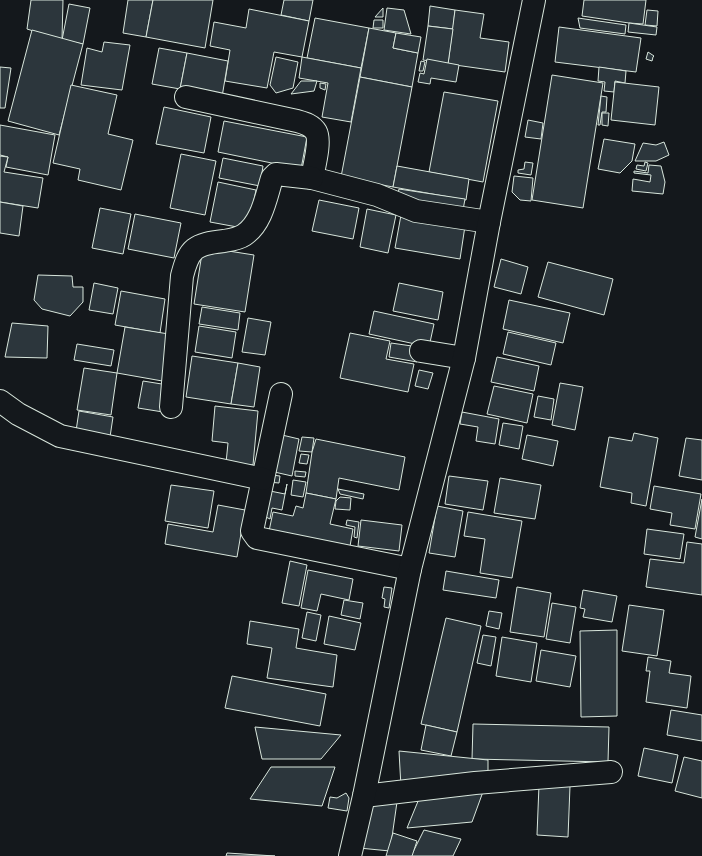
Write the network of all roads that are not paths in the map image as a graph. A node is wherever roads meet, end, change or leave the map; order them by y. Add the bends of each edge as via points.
1 (534, 0) edge
2 (186, 97) dead end
3 (312, 178) junction
4 (489, 222) junction
5 (421, 351) dead end
6 (464, 358) junction
7 (281, 394) dead end
8 (0, 401) edge
9 (171, 407) dead end
10 (263, 478) junction
11 (410, 569) junction
12 (611, 772) dead end
13 (364, 796) junction
14 (350, 856) edge

1 - 4 street
2 - 3 street via 310,126 316,133 317,146
3 - 4 street via 377,195 416,211
3 - 9 street via 276,174 272,178 261,212 254,225 244,235 231,240 202,244 192,251 182,276
4 - 6 street
5 - 6 street
6 - 11 street
7 - 10 street
8 - 10 street via 18,414 60,436
10 - 11 street via 252,531 257,538
11 - 13 street
12 - 13 street via 475,783
13 - 14 street

